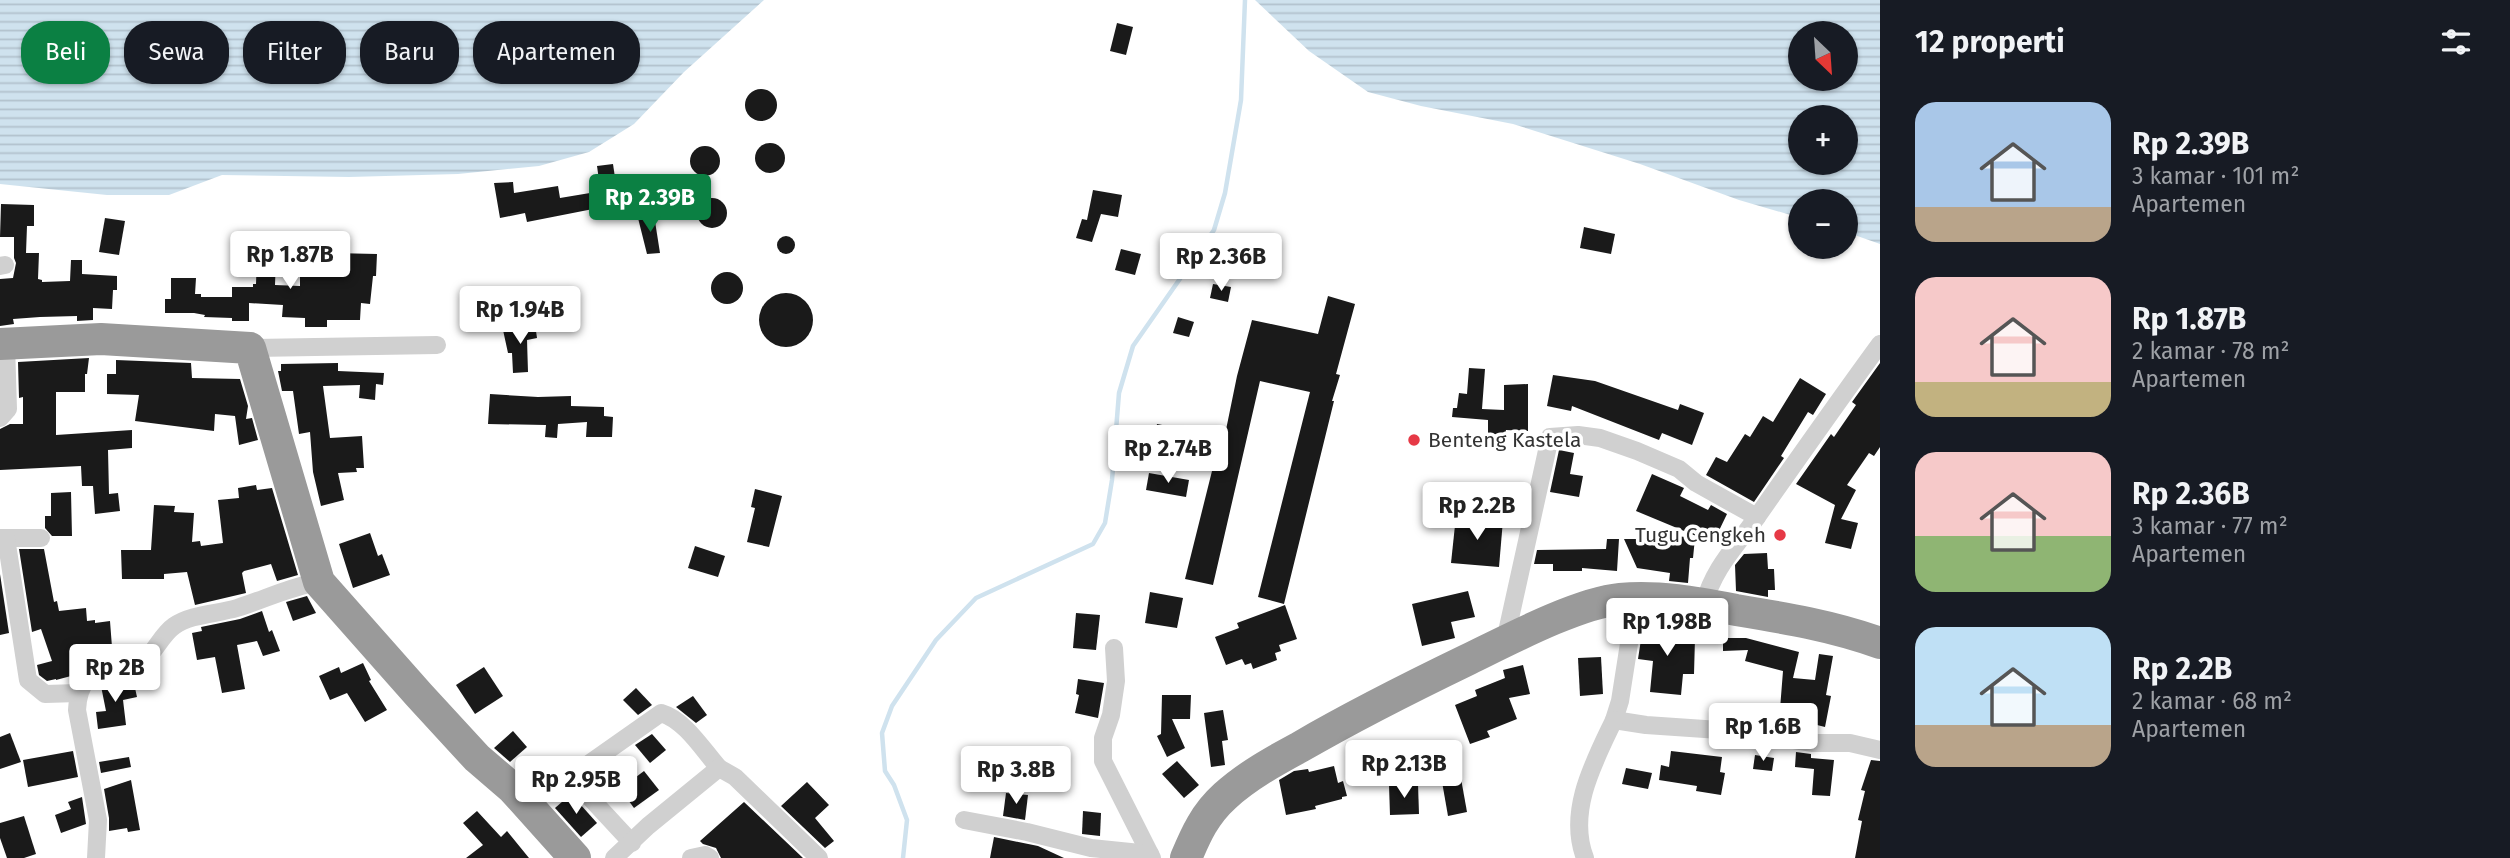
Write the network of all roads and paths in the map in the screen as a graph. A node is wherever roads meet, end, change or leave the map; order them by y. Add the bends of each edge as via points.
1 (3, 344) edge
2 (1880, 344) edge
3 (437, 345) dead end
4 (250, 348) junction
5 (0, 418) edge
6 (1757, 517) junction
7 (3, 538) edge
8 (41, 538) dead end
9 (319, 582) junction
10 (1636, 599) junction
11 (1704, 604) junction
12 (1506, 641) junction
13 (1880, 643) edge
14 (1114, 648) dead end
15 (78, 693) junction
16 (1614, 720) junction
17 (1880, 750) edge
18 (719, 768) junction
19 (569, 775) junction
20 (513, 789) junction
21 (964, 820) dead end
22 (632, 843) junction
23 (1151, 856) edge
24 (96, 858) edge
25 (575, 858) edge
26 (614, 858) edge
27 (691, 858) edge
28 (710, 858) edge
29 (819, 858) edge
30 (1186, 858) edge
31 (1585, 858) edge

1 - 4 highway via 102,340
1 - 5 street via 8,409
2 - 6 street
3 - 4 street
4 - 9 highway
6 - 11 street via 1709,584
6 - 12 street via 1696,484 1679,469 1637,452 1600,438 1550,437
7 - 8 street
7 - 15 street via 28,680 45,694
9 - 15 street via 177,624 140,663 92,676
9 - 20 highway via 477,758
10 - 11 highway
10 - 12 highway via 1585,608
10 - 16 street
11 - 13 highway via 1833,627
12 - 30 highway via 1336,725 1256,773 1210,810
14 - 23 street via 1116,681 1103,738 1103,761
15 - 24 street via 78,719 98,820
16 - 17 street via 1813,743 1850,743
16 - 31 street via 1584,789 1578,833
18 - 19 street via 679,724 661,713
18 - 22 street
18 - 29 street via 735,777
19 - 20 street via 552,775
19 - 22 street
20 - 25 highway
21 - 23 street
22 - 26 street
27 - 28 street

